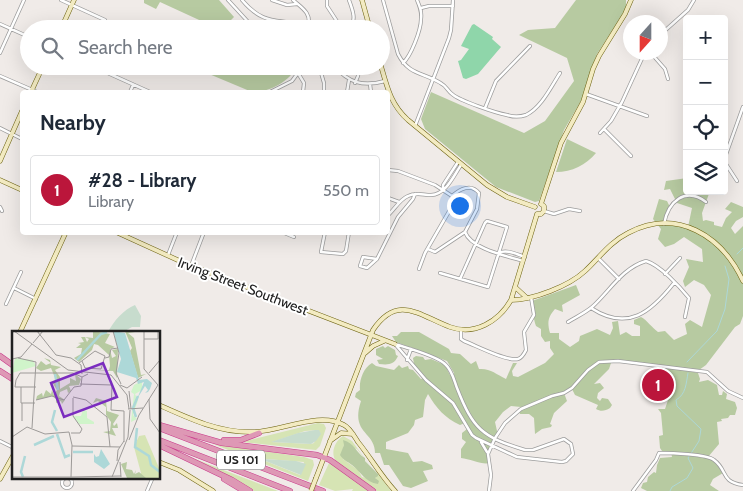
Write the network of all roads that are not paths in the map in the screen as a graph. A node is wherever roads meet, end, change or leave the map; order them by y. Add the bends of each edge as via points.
1 (24, 0) edge
2 (61, 0) edge
3 (74, 0) edge
4 (228, 0) edge
5 (242, 0) edge
6 (272, 0) edge
7 (293, 0) edge
8 (327, 0) edge
9 (349, 0) edge
10 (362, 0) edge
11 (383, 0) edge
12 (417, 0) edge
13 (453, 0) edge
14 (631, 0) edge
15 (689, 0) edge
16 (694, 1) edge
17 (298, 4) junction
18 (71, 5) junction
19 (453, 6) junction
20 (421, 8) junction
21 (65, 20) edge
22 (105, 20) dead end
23 (246, 20) edge
24 (270, 20) edge
25 (309, 20) edge
26 (336, 20) edge
27 (355, 20) edge
28 (368, 20) edge
29 (389, 20) edge
30 (0, 24) edge
31 (390, 25) edge
32 (668, 28) edge
33 (11, 29) junction
34 (20, 33) edge
35 (530, 46) dead end
36 (0, 53) edge
37 (641, 60) edge
38 (657, 60) edge
39 (403, 63) junction
40 (560, 73) dead end
41 (40, 75) edge
42 (111, 75) edge
43 (296, 75) edge
44 (299, 75) edge
45 (322, 75) edge
46 (344, 75) edge
47 (358, 75) edge
48 (383, 75) edge
49 (0, 76) edge
50 (433, 79) junction
51 (668, 79) dead end
52 (349, 80) junction
53 (385, 81) junction
54 (355, 83) junction
55 (370, 84) junction
56 (133, 85) junction
57 (29, 90) edge
58 (34, 90) edge
59 (131, 90) edge
60 (145, 90) edge
61 (274, 90) edge
62 (303, 90) edge
63 (324, 90) edge
64 (347, 90) edge
65 (370, 90) edge
66 (389, 90) edge
67 (390, 94) edge
68 (586, 94) junction
69 (619, 106) junction
70 (743, 107) edge
71 (485, 108) junction
72 (20, 116) edge
73 (648, 116) dead end
74 (414, 126) junction
75 (0, 128) edge
76 (604, 129) junction
77 (600, 133) dead end
78 (12, 134) junction
79 (20, 138) edge
80 (728, 150) edge
81 (631, 156) dead end
82 (0, 161) edge
83 (459, 163) junction
84 (728, 167) edge
85 (390, 170) edge
86 (0, 180) edge
87 (737, 181) dead end
88 (20, 189) edge
89 (443, 190) junction
90 (415, 194) junction
91 (452, 196) junction
92 (390, 199) edge
93 (399, 202) junction
94 (706, 202) dead end
95 (542, 204) junction
96 (535, 207) junction
97 (544, 211) junction
98 (580, 211) dead end
99 (390, 213) edge
100 (538, 214) junction
101 (664, 224) junction
102 (465, 232) junction
103 (390, 233) edge
104 (65, 235) edge
105 (122, 235) edge
106 (176, 235) edge
107 (203, 235) edge
108 (289, 235) edge
109 (325, 235) edge
110 (349, 235) edge
111 (389, 235) edge
112 (294, 237) dead end
113 (474, 244) junction
114 (427, 249) junction
115 (498, 253) junction
116 (167, 256) junction
117 (598, 258) junction
118 (680, 258) dead end
119 (377, 259) junction
120 (524, 259) junction
121 (191, 266) junction
122 (419, 269) dead end
123 (21, 272) dead end
124 (440, 273) dead end
125 (665, 274) junction
126 (460, 279) junction
127 (619, 279) junction
128 (743, 282) edge
129 (674, 283) junction
130 (515, 287) junction
131 (14, 288) junction
132 (36, 298) junction
133 (529, 298) junction
134 (511, 300) junction
135 (6, 304) dead end
136 (591, 308) junction
137 (685, 317) dead end
138 (568, 322) dead end
139 (461, 329) junction
140 (20, 331) edge
141 (371, 336) junction
142 (388, 342) junction
143 (395, 344) junction
144 (410, 349) junction
145 (363, 355) junction
146 (0, 356) edge
147 (406, 358) junction
148 (12, 365) edge
149 (0, 371) edge
150 (12, 379) edge
151 (743, 398) edge
152 (160, 405) edge
153 (337, 422) junction
154 (160, 426) edge
155 (160, 426) edge
156 (259, 433) junction
157 (353, 434) junction
158 (192, 435) junction
159 (495, 438) junction
160 (160, 440) edge
161 (0, 441) edge
162 (480, 441) junction
163 (329, 442) junction
164 (160, 445) edge
165 (491, 446) junction
166 (12, 447) edge
167 (488, 454) junction
168 (184, 457) junction
169 (324, 457) junction
170 (12, 458) edge
171 (160, 462) edge
172 (153, 478) edge
173 (0, 479) edge
174 (743, 485) edge
175 (147, 491) edge
176 (213, 491) edge
177 (244, 491) edge
178 (250, 491) edge
179 (290, 491) edge
180 (311, 491) edge
181 (323, 491) edge
182 (373, 491) edge
183 (395, 491) edge
184 (489, 491) edge
185 (633, 491) edge

1 - 33 street
2 - 18 street
3 - 18 street
4 - 23 street
5 - 24 street via 258,15
6 - 17 street via 287,5
7 - 17 street
8 - 26 street
9 - 27 street
10 - 28 street
11 - 29 street
12 - 20 street
13 - 19 street
14 - 68 street via 599,56
15 - 16 street
16 - 32 street
17 - 25 street via 306,11
18 - 21 street
18 - 22 street
19 - 20 street
19 - 50 street via 448,38
20 - 39 street via 419,29
30 - 33 street
31 - 39 street
33 - 34 street
33 - 36 street
35 - 71 street via 496,81
37 - 69 street
38 - 51 street
39 - 50 street via 414,72
40 - 71 street via 538,106 526,114 516,117
41 - 58 street
42 - 56 street
43 - 61 street
44 - 62 street via 304,83
45 - 63 street
46 - 52 street
47 - 54 street
48 - 53 street
49 - 57 street
50 - 71 street via 455,96
50 - 74 street
52 - 54 street
52 - 64 street
53 - 55 street
53 - 66 street
54 - 55 street
55 - 65 street
56 - 59 street
56 - 60 street
67 - 74 street via 395,106
68 - 69 street
68 - 95 street via 561,143
69 - 73 street
69 - 76 street
70 - 80 street
72 - 78 street
74 - 83 street
75 - 78 street
76 - 77 street
76 - 81 street
78 - 79 street
78 - 82 street
83 - 89 street
83 - 96 street via 506,197
84 - 87 street
85 - 89 street
86 - 88 street
89 - 90 street via 437,194
89 - 91 street
90 - 93 street
90 - 103 street
91 - 102 street via 468,187 478,193 477,209
91 - 114 street via 450,208
92 - 93 street
93 - 99 street
94 - 101 street via 690,195 676,200
95 - 96 street
95 - 97 street
96 - 100 street
97 - 98 street via 554,214
97 - 100 street
100 - 120 street
101 - 117 street via 628,233
101 - 128 street via 693,229 709,237 725,251
102 - 113 street
102 - 114 street via 435,252
104 - 132 street
105 - 116 street, Irving Street Southwest
106 - 116 street
107 - 121 street
108 - 112 street
109 - 110 street via 321,252 343,254
111 - 119 street
113 - 115 street
113 - 115 street via 485,223 491,221 507,227
113 - 126 street
114 - 122 street
115 - 120 street
115 - 126 street via 488,287
116 - 121 street, Irving Street Southwest
117 - 127 street
117 - 133 street via 574,279
118 - 125 street
119 - 119 street via 362,258 360,266 367,268
120 - 130 street
121 - 141 street, Irving Street Southwest
123 - 131 street
124 - 126 street
125 - 127 street via 646,261
125 - 129 street
127 - 136 street
129 - 136 street via 661,299 640,315 612,318
129 - 137 street via 689,298
130 - 133 street
130 - 134 street
131 - 132 street
131 - 135 street
132 - 140 street
133 - 134 street
133 - 139 street via 534,315 524,332 526,350 518,359 464,341
134 - 139 street via 495,320 478,328
136 - 138 street
139 - 141 street via 414,310 406,310 382,319
141 - 142 street, Irving Street Southwest
141 - 145 street
142 - 143 street, Irving Street Southwest
142 - 145 street via 378,343
143 - 144 street
143 - 147 street
144 - 147 street
144 - 159 street via 447,365 466,411 482,431
145 - 153 street
146 - 148 highway
147 - 162 street via 454,403 472,435
149 - 150 highway
151 - 159 street via 728,391 707,372 618,361 599,362 564,393 515,413
152 - 156 street via 212,427
153 - 156 street via 322,419
153 - 157 street via 344,424
153 - 163 street
154 - 158 highway
155 - 181 highway, US 101
156 - 158 highway via 235,441
157 - 163 street via 342,433
157 - 183 street
158 - 169 highway via 222,443
159 - 165 street
159 - 165 street via 525,450 564,439 571,444 573,454 566,461 557,462 518,457
160 - 179 highway, US 101
161 - 166 street
162 - 165 street
162 - 167 street
163 - 169 street
164 - 168 highway
165 - 167 street
167 - 184 street
168 - 177 highway
168 - 178 highway
169 - 180 street, bridge
169 - 182 highway
170 - 173 street
171 - 176 street via 185,473
172 - 175 street
174 - 185 street via 727,479 714,459 659,453

